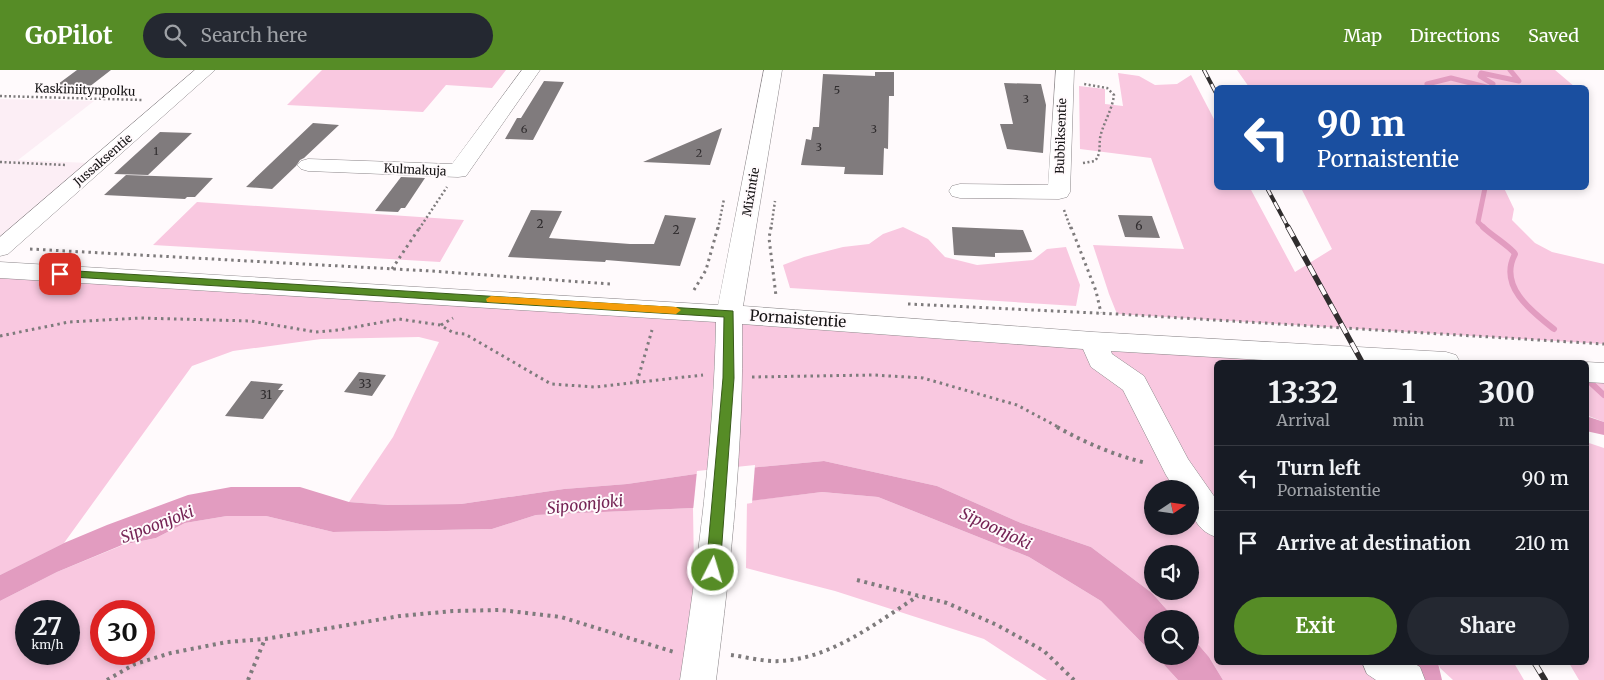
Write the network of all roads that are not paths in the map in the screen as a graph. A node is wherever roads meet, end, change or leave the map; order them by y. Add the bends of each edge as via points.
1 (206, 70) edge
2 (531, 70) edge
3 (773, 70) edge
4 (1064, 76) edge
5 (308, 165) dead end
6 (960, 191) dead end
7 (1, 256) edge
8 (731, 303) junction
9 (1093, 341) junction
10 (1412, 360) edge
11 (1589, 372) edge
12 (1604, 373) edge
13 (1214, 521) edge
14 (689, 667) edge

1 - 7 street, Jussaksentie via 96,166
2 - 5 street, Kulmakuja via 458,172
3 - 8 street, Mixintie
4 - 6 street, Bubbiksentie via 1059,192
7 - 8 street, Pornaistentie
8 - 9 street, Pornaistentie
8 - 14 street, Mixintie via 725,439 713,570
9 - 10 street, Pornaistentie
9 - 13 street via 1101,360 1134,383 1177,467
11 - 12 street

